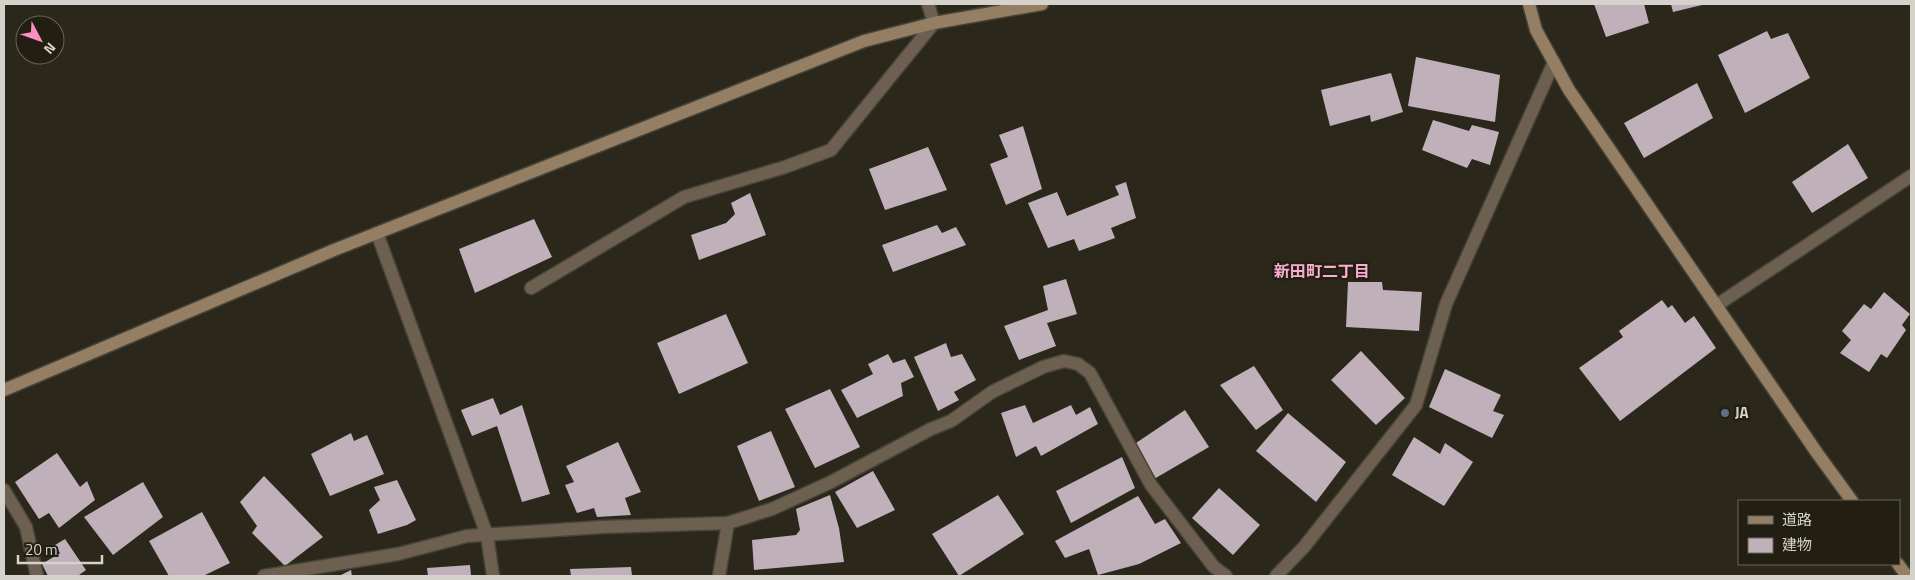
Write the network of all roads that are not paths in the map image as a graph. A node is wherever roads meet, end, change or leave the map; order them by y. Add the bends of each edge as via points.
1 (928, 4) edge
2 (1042, 4) edge
3 (1529, 4) edge
4 (934, 23) junction
5 (1554, 62) junction
6 (1911, 176) edge
7 (377, 233) junction
8 (531, 288) dead end
9 (1717, 305) junction
10 (4, 390) edge
11 (4, 490) edge
12 (1851, 500) edge
13 (728, 523) junction
14 (487, 535) junction
15 (1899, 565) edge
16 (37, 576) edge
17 (264, 576) edge
18 (493, 576) edge
19 (719, 576) edge
20 (1226, 576) edge
21 (1276, 576) edge
22 (1907, 576) edge

1 - 4 street
2 - 4 street
3 - 5 street via 1536,30
4 - 7 street via 864,40
4 - 8 street via 831,150 684,198
5 - 9 street via 1569,90
5 - 21 street via 1446,304 1416,405 1304,547
6 - 9 street
7 - 10 street
7 - 14 street
9 - 12 street
11 - 16 street via 26,527
13 - 14 street
13 - 19 street
13 - 20 street via 772,509 831,482 951,421 992,392 1043,367 1064,361 1078,364 1090,373 1151,485 1214,567
14 - 17 street via 466,536 398,554
14 - 18 street
15 - 22 street

